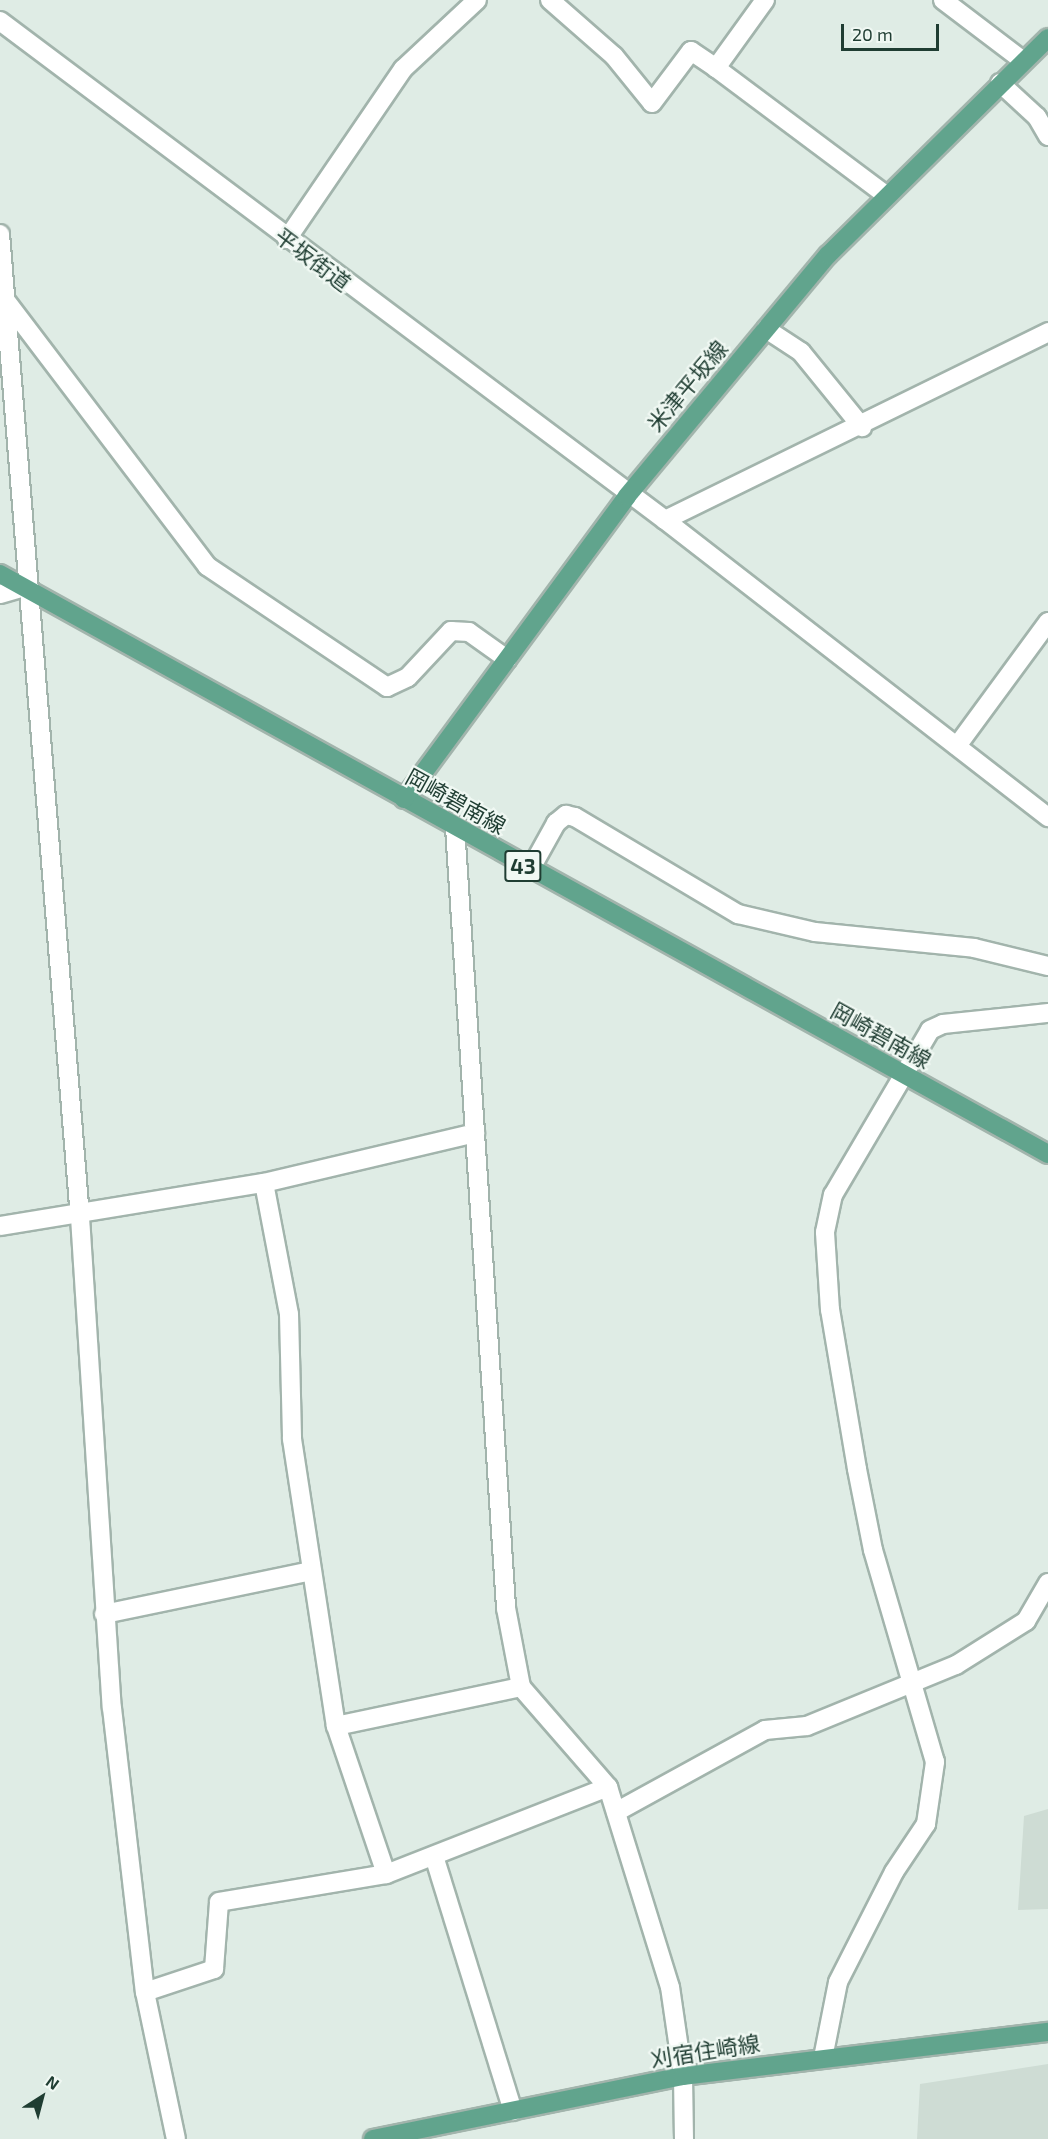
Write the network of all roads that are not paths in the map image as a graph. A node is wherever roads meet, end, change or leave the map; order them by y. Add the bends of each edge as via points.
1 (477, 0) edge
2 (550, 0) edge
3 (765, 0) edge
4 (943, 0) edge
5 (0, 21) edge
6 (1048, 38) edge
7 (1023, 60) junction
8 (716, 69) junction
9 (1000, 83) junction
10 (1048, 136) edge
11 (886, 195) junction
12 (0, 234) edge
13 (287, 239) junction
14 (1, 295) edge
15 (766, 329) junction
16 (1048, 332) edge
17 (862, 427) junction
18 (627, 496) junction
19 (665, 520) junction
20 (0, 574) edge
21 (26, 587) junction
22 (0, 594) edge
23 (1048, 622) edge
24 (507, 659) junction
25 (957, 746) junction
26 (404, 799) junction
27 (1048, 817) edge
28 (454, 827) junction
29 (530, 870) junction
30 (1048, 966) edge
31 (1048, 1013) edge
32 (901, 1074) junction
33 (475, 1133) junction
34 (1048, 1154) edge
35 (264, 1183) junction
36 (80, 1217) junction
37 (0, 1226) edge
38 (312, 1571) junction
39 (1048, 1582) edge
40 (104, 1614) junction
41 (911, 1685) junction
42 (521, 1687) junction
43 (336, 1726) junction
44 (608, 1787) junction
45 (616, 1812) junction
46 (434, 1856) junction
47 (386, 1874) junction
48 (145, 1992) junction
49 (1048, 2032) edge
50 (823, 2058) junction
51 (683, 2076) junction
52 (513, 2111) junction
53 (176, 2139) edge
54 (373, 2139) edge
55 (684, 2139) edge

1 - 13 street via 404,69
2 - 8 street via 614,56 652,103 691,51
3 - 8 street
4 - 7 street
5 - 13 street, 平坂街道
6 - 7 main road, 米津平坂線
7 - 9 main road, 米津平坂線
8 - 11 street
9 - 10 street via 1037,117
9 - 11 main road, 米津平坂線
11 - 15 main road, 米津平坂線
12 - 14 street
13 - 18 street, 平坂街道
14 - 21 street
14 - 24 street via 207,566 387,687 408,677 451,631 469,632
15 - 17 street via 801,352
15 - 18 main road, 米津平坂線
16 - 17 street
17 - 19 street
18 - 19 street, 平坂街道
18 - 24 main road, 米津平坂線
19 - 25 street, 平坂街道
20 - 21 main road, 岡崎碧南線 / 43
21 - 22 street
21 - 26 main road, 岡崎碧南線 / 43
21 - 36 street
23 - 25 street
24 - 26 main road, 米津平坂線
25 - 27 street
26 - 28 main road, 岡崎碧南線 / 43
28 - 29 main road, 岡崎碧南線 / 43
28 - 33 street
29 - 30 street via 556,823 566,815 738,914 815,932 974,948
29 - 32 main road, 岡崎碧南線 / 43
31 - 32 street via 943,1024 930,1030
32 - 34 main road, 岡崎碧南線 / 43
32 - 41 street via 833,1195 825,1232 830,1310 857,1469
33 - 35 street
33 - 42 street via 506,1608
35 - 36 street
35 - 38 street via 290,1314 292,1439
36 - 37 street
36 - 40 street
38 - 40 street
38 - 43 street
39 - 41 street via 1026,1621 956,1665
40 - 48 street
41 - 45 street via 807,1726 765,1730
41 - 50 street via 935,1762 926,1824 894,1872 838,1982
42 - 43 street
42 - 44 street
43 - 47 street
44 - 45 street
44 - 46 street
45 - 51 street via 670,1987
46 - 47 street
46 - 52 street
47 - 48 street via 219,1902 214,1970
48 - 53 street
49 - 50 main road, 刈宿住崎線
50 - 51 main road, 刈宿住崎線
51 - 52 main road, 刈宿住崎線
51 - 55 street
52 - 54 main road, 刈宿住崎線

